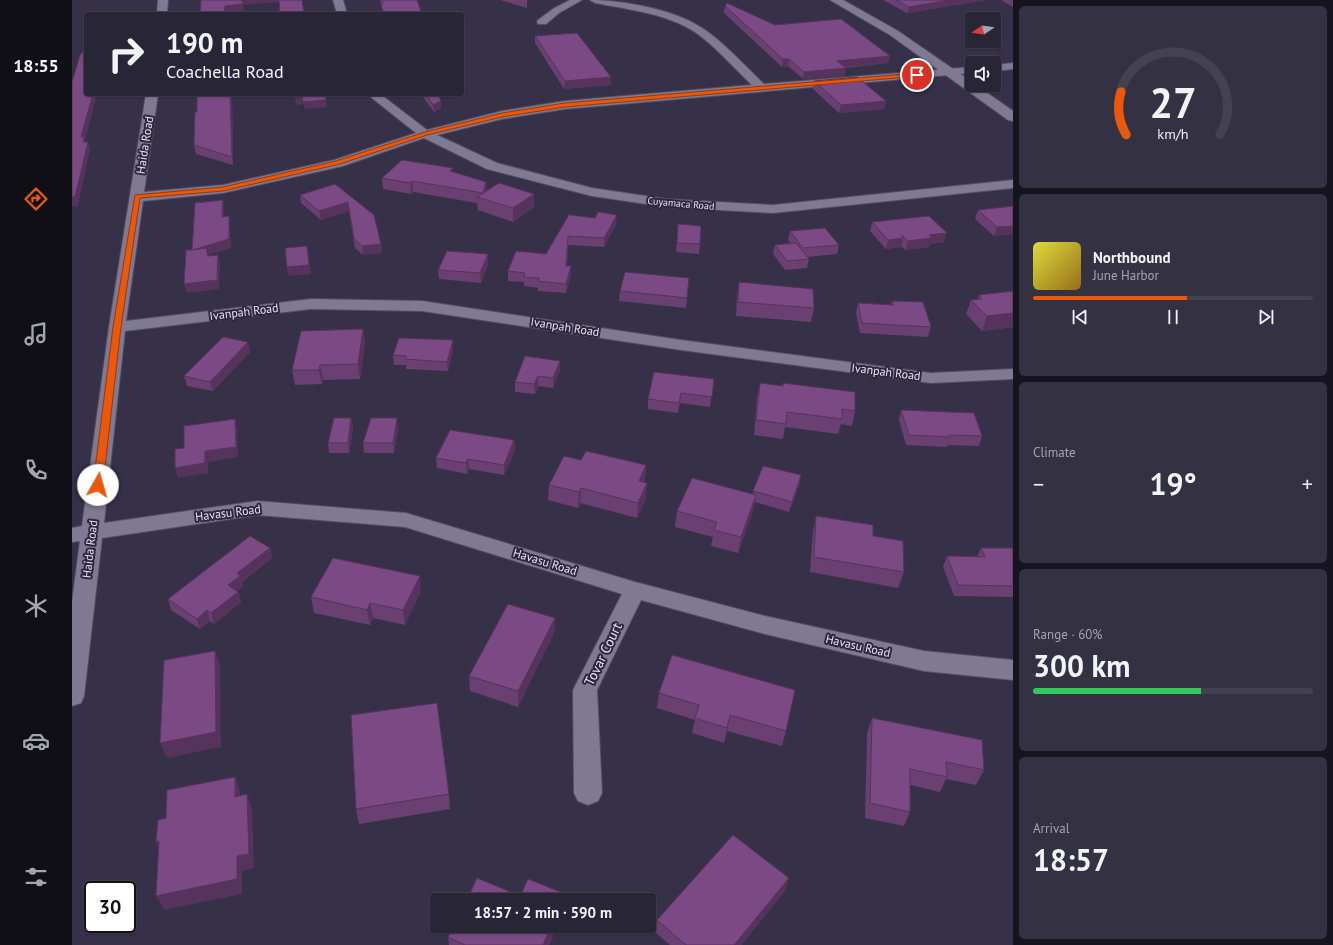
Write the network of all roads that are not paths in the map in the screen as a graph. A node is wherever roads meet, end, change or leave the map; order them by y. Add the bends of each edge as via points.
1 (164, 0) edge
2 (338, 0) edge
3 (577, 0) edge
4 (595, 0) edge
5 (835, 0) edge
6 (162, 12) edge
7 (341, 12) edge
8 (542, 22) dead end
9 (1013, 66) edge
10 (1001, 67) edge
11 (965, 71) edge
12 (950, 72) junction
13 (761, 88) junction
14 (152, 96) edge
15 (376, 96) edge
16 (1013, 117) edge
17 (425, 134) junction
18 (1013, 184) edge
19 (137, 197) junction
20 (117, 327) junction
21 (1013, 374) edge
22 (82, 534) edge
23 (635, 590) junction
24 (1013, 670) edge
25 (72, 696) edge
26 (588, 793) dead end

1 - 6 street
2 - 7 street
3 - 8 street
4 - 13 street via 655,12 694,26
5 - 12 street via 894,32
9 - 10 street
11 - 12 street
12 - 13 street
12 - 16 street
13 - 17 street via 565,105 502,115
14 - 19 street, Haida Road
15 - 17 street, Cuyamaca Road
17 - 18 street, Cuyamaca Road via 492,166 592,192 666,203 773,209
17 - 19 street via 338,163 223,189
19 - 20 street, Haida Road
20 - 21 street, Ivanpah Road via 312,304 422,306 681,345 931,378
20 - 22 street, Haida Road
22 - 23 street, Havasu Road via 257,508 406,520
22 - 25 street, Haida Road
23 - 24 street, Havasu Road via 765,626 924,661
23 - 26 street, Tovar Court via 585,690

